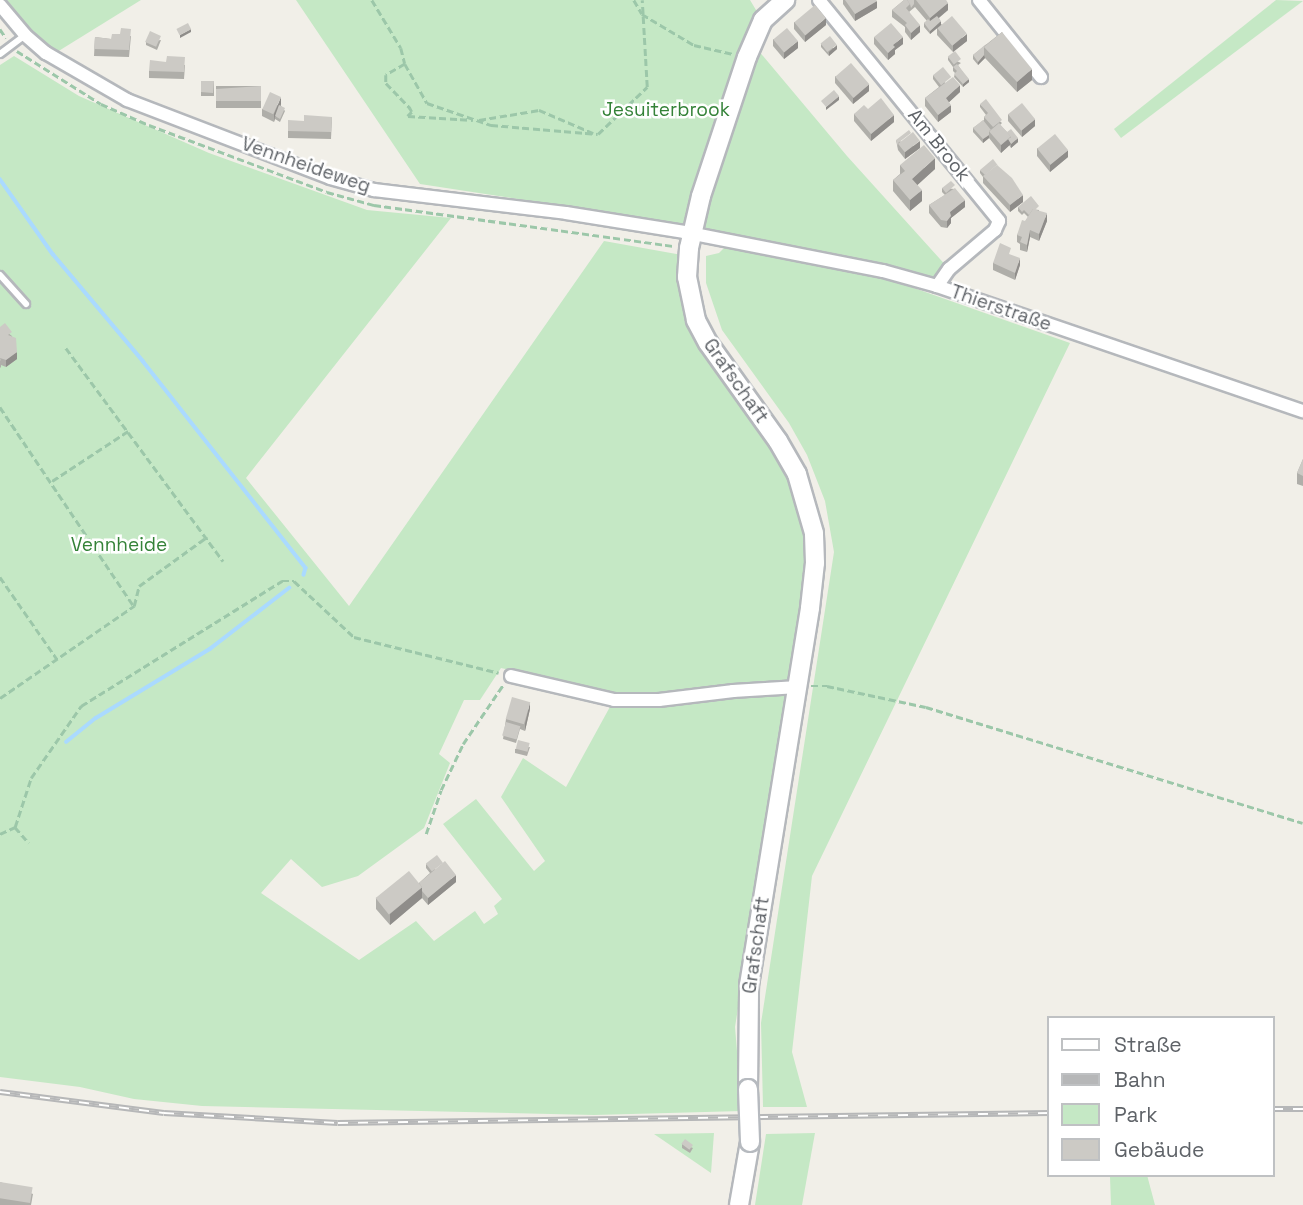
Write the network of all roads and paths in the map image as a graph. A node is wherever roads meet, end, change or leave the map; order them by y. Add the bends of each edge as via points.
1 (372, 0) edge
2 (634, 0) edge
3 (642, 0) edge
4 (785, 0) edge
5 (819, 0) edge
6 (979, 0) edge
7 (0, 5) edge
8 (642, 14) junction
9 (24, 35) junction
10 (0, 54) edge
11 (747, 57) junction
12 (405, 64) junction
13 (1041, 77) dead end
14 (476, 120) junction
15 (598, 134) junction
16 (692, 234) junction
17 (0, 275) edge
18 (937, 286) junction
19 (26, 304) dead end
20 (66, 348) dead end
21 (0, 407) edge
22 (1303, 411) edge
23 (129, 430) junction
24 (52, 481) junction
25 (207, 537) junction
26 (223, 561) dead end
27 (0, 577) edge
28 (134, 606) junction
29 (57, 659) junction
30 (511, 676) junction
31 (823, 685) dead end
32 (798, 687) junction
33 (0, 698) edge
34 (1303, 823) edge
35 (15, 828) junction
36 (0, 834) edge
37 (426, 834) dead end
38 (29, 843) dead end
39 (739, 1205) edge

1 - 12 path via 401,48
2 - 8 path
3 - 8 path
4 - 11 street, Grafschaft via 763,20
5 - 18 street, Am Brook via 999,221
6 - 13 street
7 - 9 street, Vennheideweg
8 - 11 path via 694,45
8 - 15 path via 647,87
9 - 10 lane
9 - 16 street, Vennheideweg via 78,75 127,100 330,178 374,190 566,213
11 - 16 street, Grafschaft
12 - 14 path via 427,103
12 - 14 path via 386,75 386,82 410,108 408,116
14 - 15 path
14 - 15 path via 540,110
16 - 18 street, Thierstraße
16 - 32 street, Grafschaft via 687,277 696,320 778,441 809,507 815,563
17 - 19 lane
18 - 22 street, Thierstraße
20 - 23 path
21 - 24 path
23 - 24 path
23 - 25 path
24 - 28 path
25 - 26 path
25 - 28 path via 139,586
27 - 29 path
28 - 29 path
29 - 33 path
30 - 32 street via 614,700
30 - 35 path via 354,637 294,581 282,581 81,706 32,778
30 - 37 path via 491,698 463,744
31 - 34 path via 951,714
32 - 39 street, Grafschaft, bridge via 748,985 750,1142
35 - 36 path
35 - 38 path

